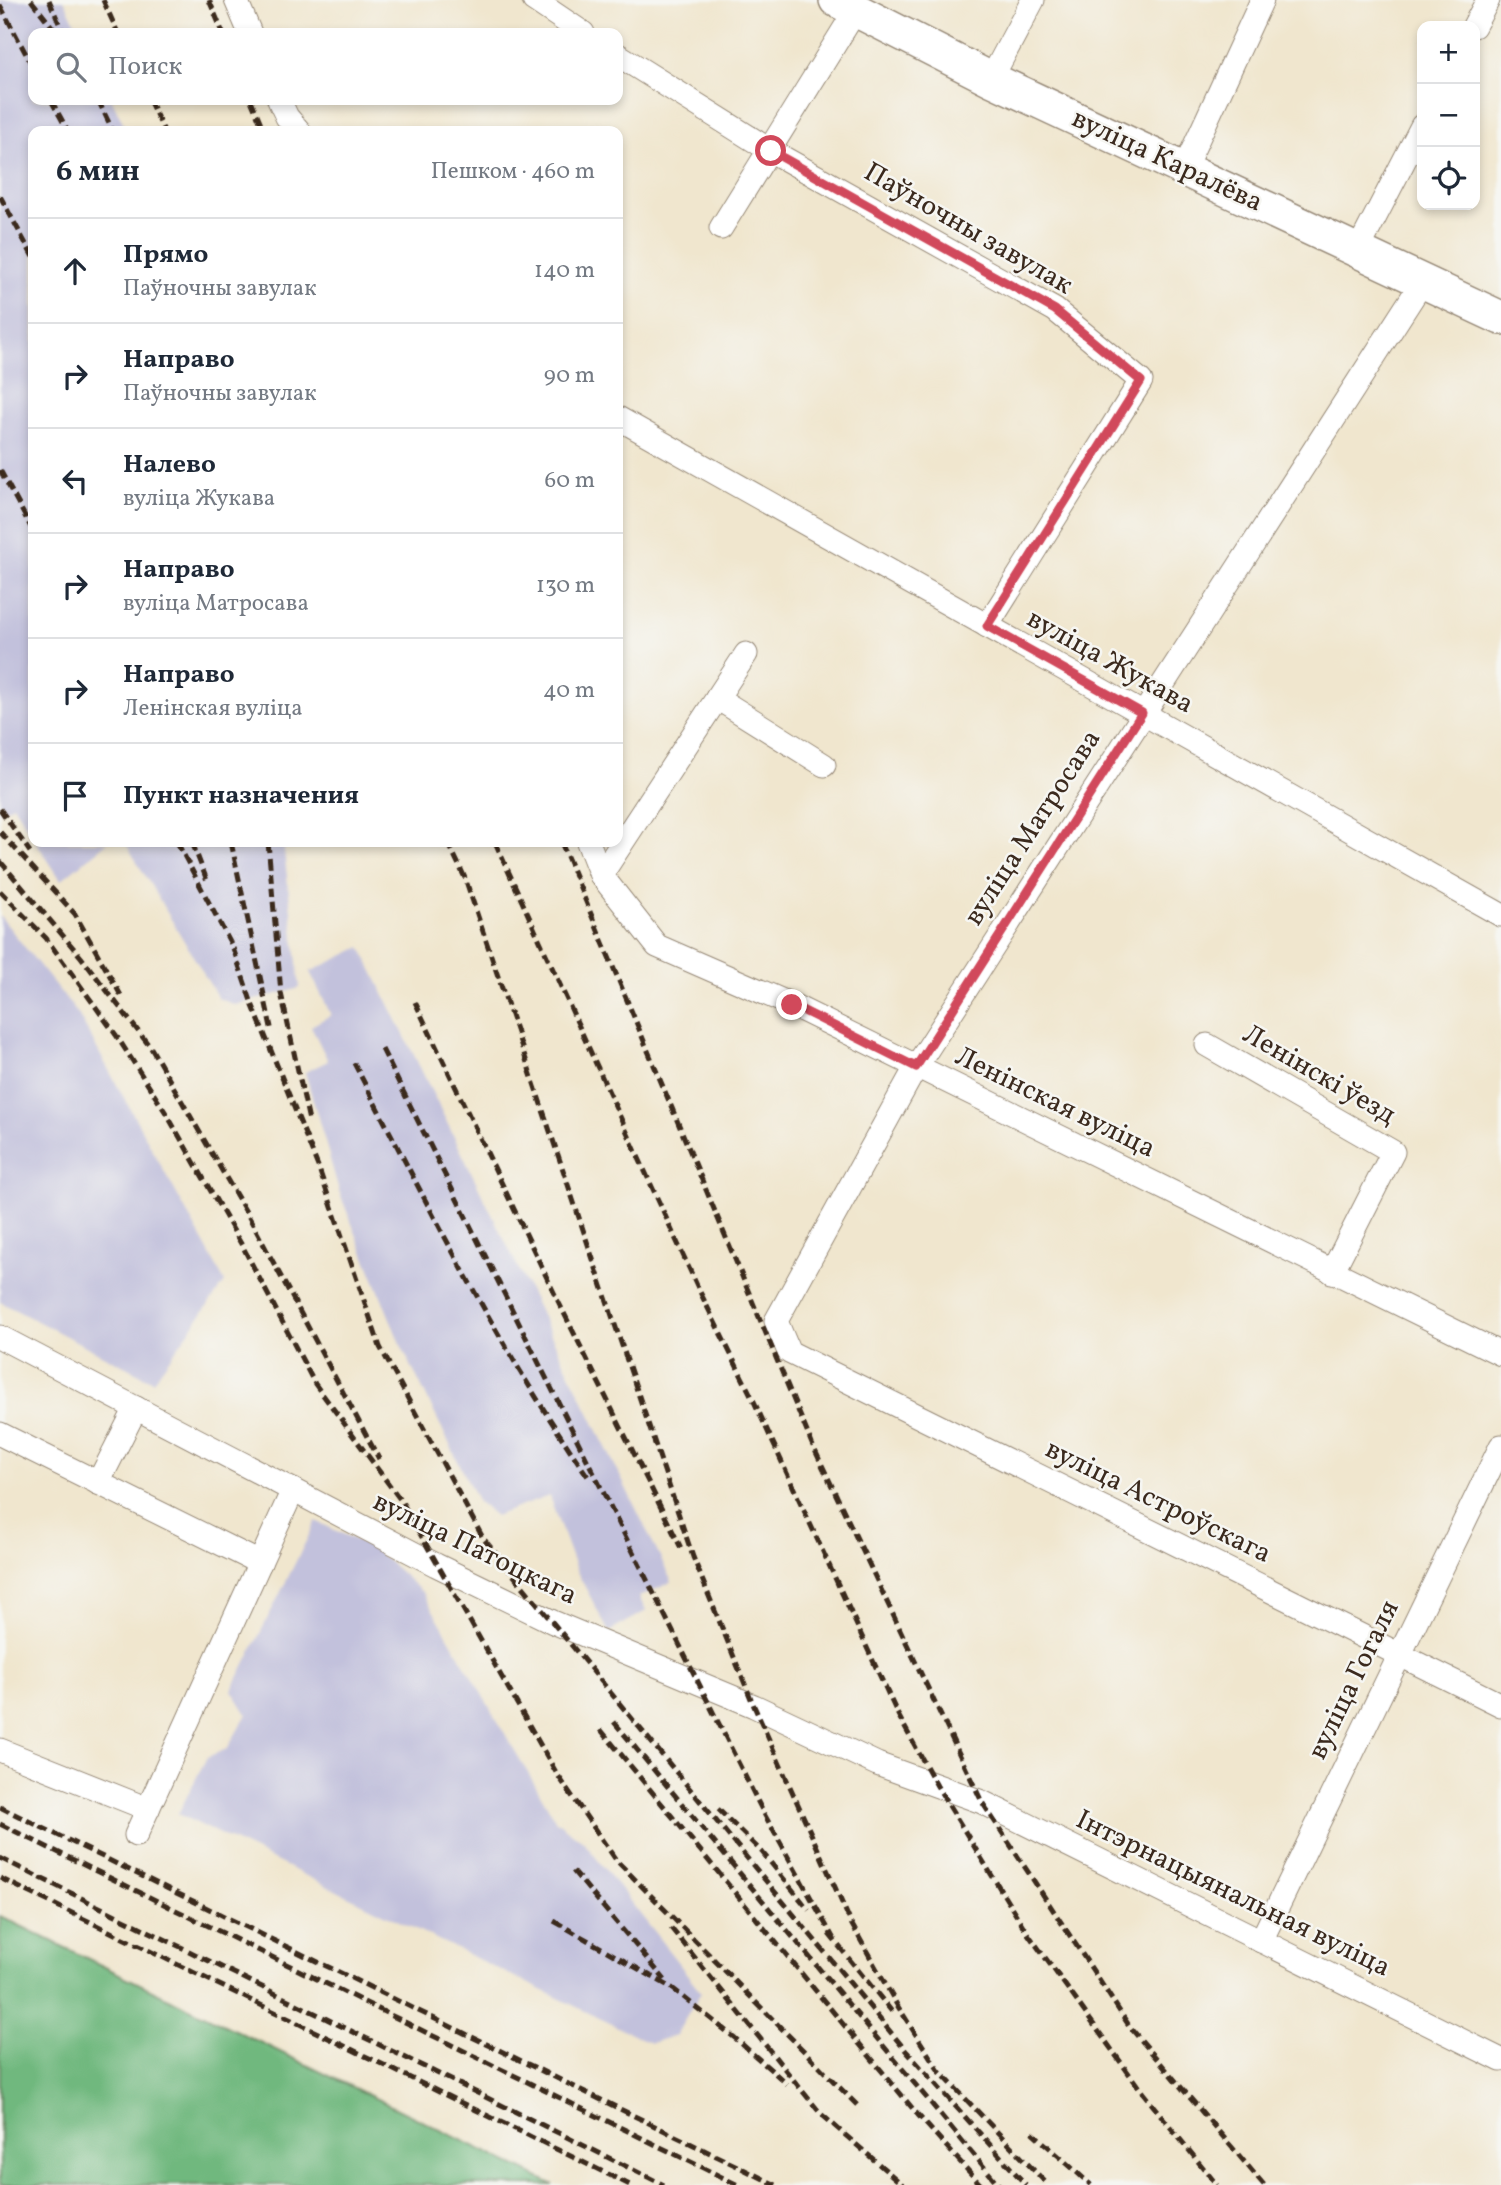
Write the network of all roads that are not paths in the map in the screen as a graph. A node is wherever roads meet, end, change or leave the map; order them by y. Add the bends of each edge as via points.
1 (236, 0) edge
2 (534, 0) edge
3 (1032, 0) edge
4 (1262, 0) edge
5 (1488, 0) edge
6 (846, 5) edge
7 (1477, 21) edge
8 (248, 28) edge
9 (576, 28) edge
10 (623, 58) edge
11 (991, 79) junction
12 (1417, 136) edge
13 (771, 151) junction
14 (1184, 169) junction
15 (721, 228) dead end
16 (1358, 250) junction
17 (1423, 281) junction
18 (1501, 318) edge
19 (623, 421) edge
20 (987, 626) junction
21 (746, 654) dead end
22 (717, 698) junction
23 (1142, 713) junction
24 (824, 765) dead end
25 (623, 841) edge
26 (589, 847) edge
27 (619, 847) edge
28 (601, 875) junction
29 (1501, 915) edge
30 (1207, 1045) dead end
31 (916, 1067) junction
32 (1332, 1272) junction
33 (0, 1337) edge
34 (789, 1352) joint
35 (1501, 1354) edge
36 (136, 1408) junction
37 (0, 1434) edge
38 (1501, 1446) edge
39 (97, 1482) junction
40 (293, 1490) junction
41 (260, 1563) junction
42 (1399, 1655) junction
43 (1501, 1705) edge
44 (0, 1750) edge
45 (936, 1786) joint
46 (148, 1809) junction
47 (136, 1835) dead end
48 (1261, 1941) junction
49 (1501, 2060) edge

1 - 8 street
2 - 9 street
3 - 11 street
4 - 14 street
5 - 7 street
6 - 11 street, вуліца Каралёва
6 - 13 street
10 - 13 street, Паўночны завулак
11 - 14 street, вуліца Каралёва
12 - 16 street
13 - 15 street
13 - 20 street, Паўночны завулак via 1055,310 1141,381
14 - 16 street, вуліца Каралёва
16 - 17 street, вуліца Каралёва
17 - 18 street, вуліца Каралёва
17 - 23 street, вуліца Матросава
19 - 20 street, вуліца Жукава
20 - 23 street, вуліца Жукава
21 - 22 street
22 - 24 street
22 - 25 street
23 - 29 street, вуліца Жукава
23 - 31 street, вуліца Матросава
26 - 28 street, Ленінская вуліца
27 - 28 street
28 - 31 street, Ленінская вуліца via 657,946 792,1005
30 - 32 street, Ленінскі ўезд via 1393,1152
31 - 32 street, Ленінская вуліца
31 - 34 street, вуліца Матросава via 776,1321
32 - 35 street, Ленінская вуліца
33 - 36 street, вуліца Патоцкага
34 - 42 street, вуліца Астроўскага
36 - 39 street
36 - 40 street, вуліца Патоцкага
37 - 39 street
38 - 42 street, вуліца Гогаля
39 - 41 street
40 - 41 street
40 - 45 street, вуліца Патоцкага via 553,1622
41 - 46 street
42 - 43 street, вуліца Астроўскага
42 - 48 street, вуліца Гогаля
44 - 46 street
45 - 48 street, Інтэрнацыянальная вуліца via 982,1802
46 - 47 street
48 - 49 street, Інтэрнацыянальная вуліца

